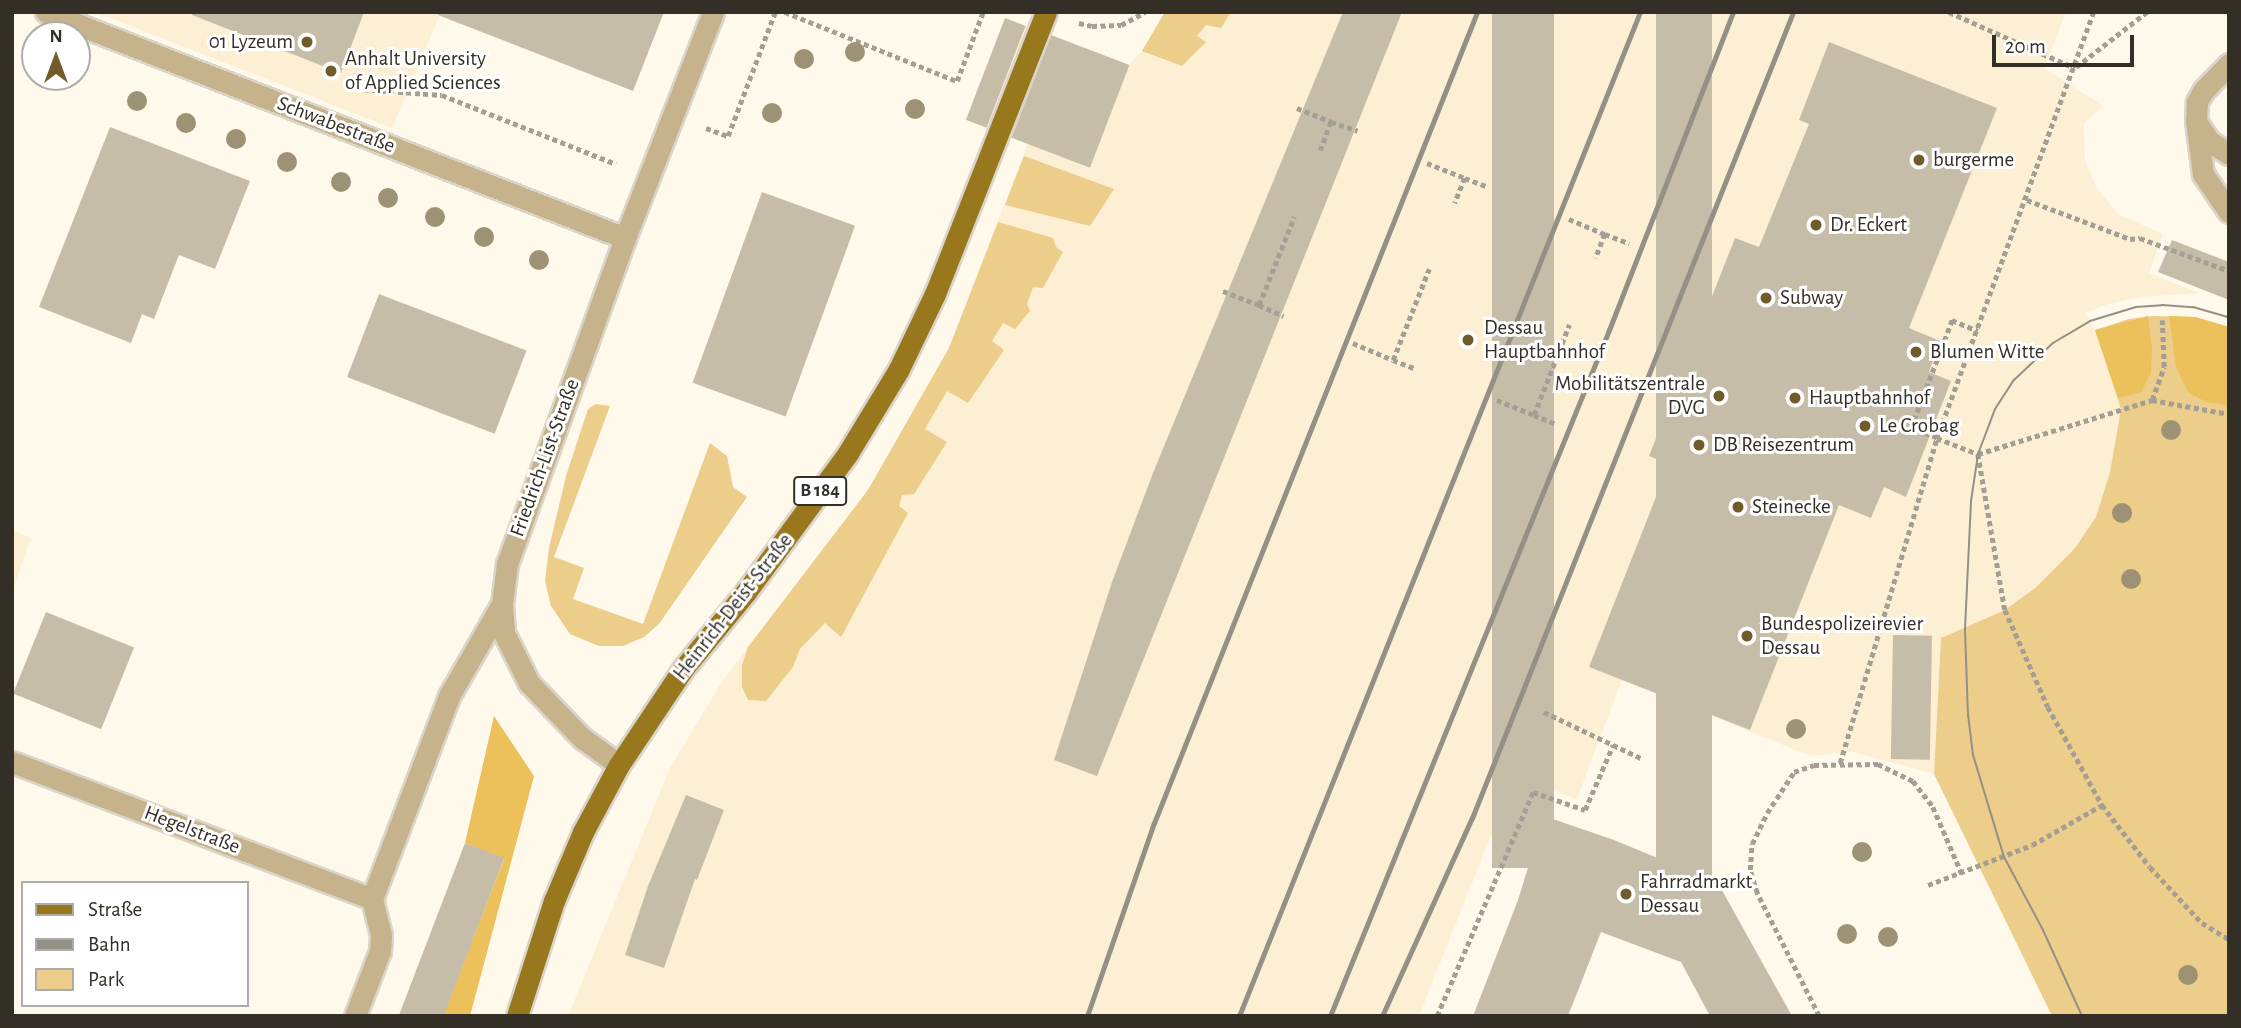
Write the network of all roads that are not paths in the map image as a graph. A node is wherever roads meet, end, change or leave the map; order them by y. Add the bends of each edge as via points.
1 (46, 12) edge
2 (713, 12) edge
3 (1046, 12) edge
4 (2229, 64) edge
5 (2196, 121) junction
6 (2229, 154) edge
7 (2229, 212) edge
8 (625, 238) junction
9 (502, 604) junction
10 (12, 762) edge
11 (619, 765) junction
12 (373, 899) junction
13 (355, 1016) edge
14 (517, 1016) edge

1 - 8 street, Schwabestraße
2 - 8 street, Friedrich-List-Straße
3 - 11 main road, Heinrich-Deist-Straße / B 184 via 935,294 874,411 783,542 683,669
4 - 5 street via 2203,91
5 - 6 street via 2208,141
5 - 7 street via 2203,174
8 - 9 street, Friedrich-List-Straße via 507,564
9 - 11 street via 504,633 529,682 582,738
9 - 12 street, Friedrich-List-Straße via 449,696
10 - 12 street, Hegelstraße
11 - 14 main road, Heinrich-Deist-Straße / B 184 via 568,866
12 - 13 street via 380,951

